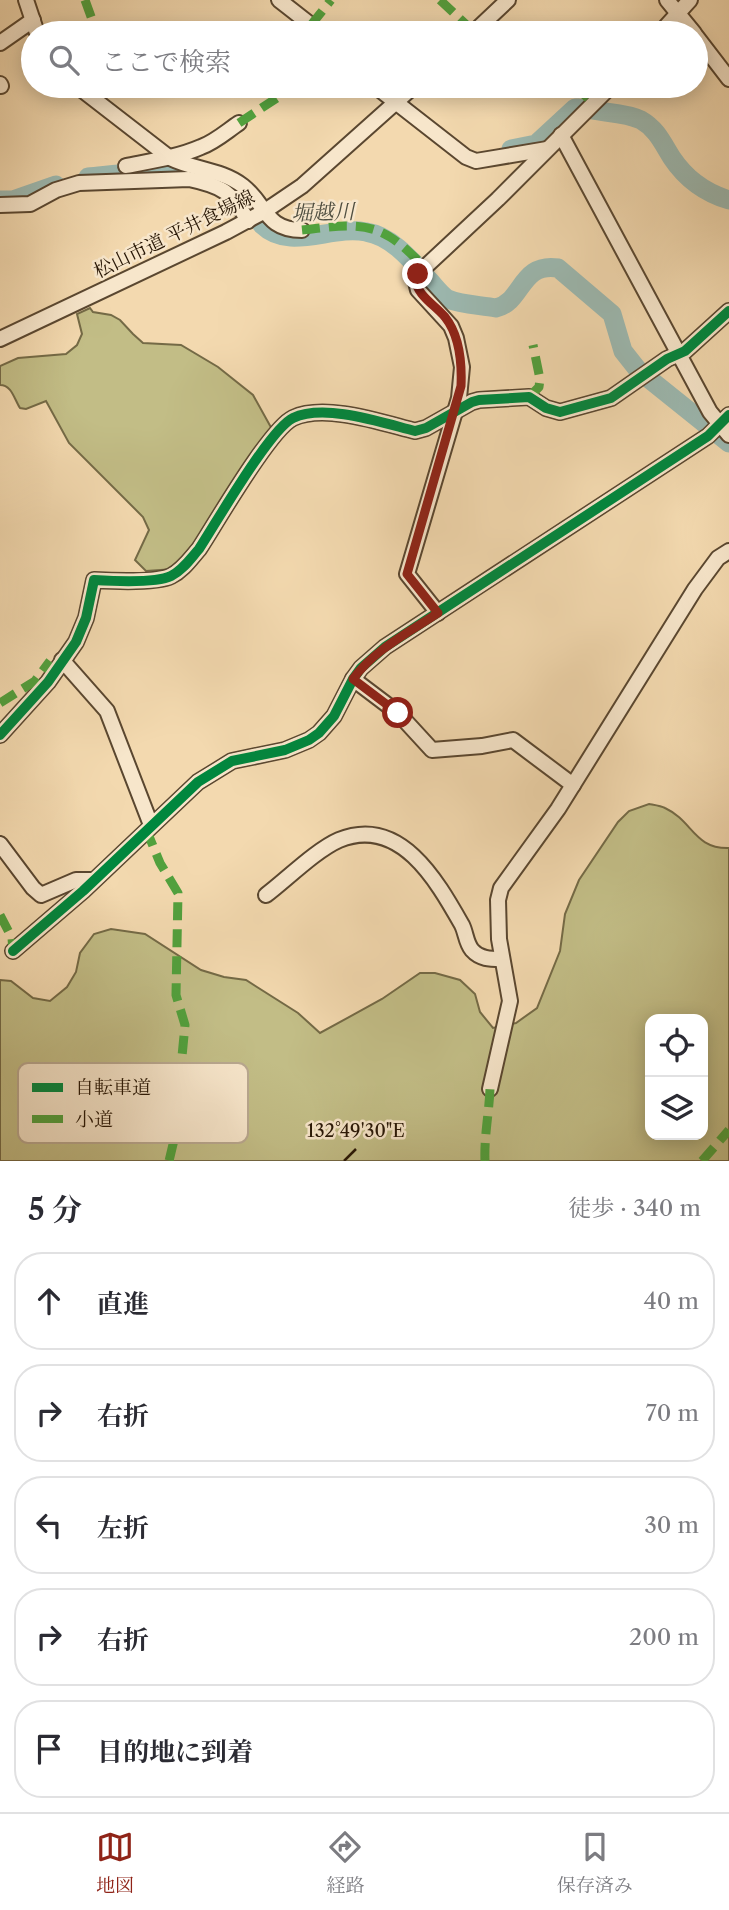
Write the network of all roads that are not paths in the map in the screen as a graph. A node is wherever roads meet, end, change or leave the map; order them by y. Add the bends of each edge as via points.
1 (26, 0) edge
2 (279, 0) edge
3 (508, 0) edge
4 (667, 0) edge
5 (690, 0) edge
6 (678, 14) junction
7 (33, 21) edge
8 (306, 21) edge
9 (486, 21) edge
10 (671, 21) edge
11 (684, 21) edge
12 (21, 33) edge
13 (0, 43) edge
14 (708, 52) edge
15 (729, 79) edge
16 (89, 98) edge
17 (393, 98) edge
18 (400, 98) edge
19 (599, 98) edge
20 (397, 101) junction
21 (239, 123) dead end
22 (562, 135) junction
23 (547, 149) junction
24 (126, 166) dead end
25 (159, 168) junction
26 (0, 205) edge
27 (265, 211) junction
28 (248, 221) junction
29 (302, 230) dead end
30 (729, 310) edge
31 (0, 339) edge
32 (678, 354) junction
33 (454, 412) junction
34 (720, 428) edge
35 (729, 551) edge
36 (438, 613) junction
37 (62, 660) junction
38 (353, 679) junction
39 (0, 735) edge
40 (573, 785) junction
41 (151, 825) junction
42 (0, 844) edge
43 (93, 880) junction
44 (266, 895) dead end
45 (13, 951) dead end
46 (501, 959) junction
47 (490, 1089) dead end

1 - 7 street
2 - 8 street
3 - 9 street
4 - 6 street
5 - 6 street
6 - 10 street
6 - 11 street
12 - 13 street
14 - 15 street
16 - 25 street
17 - 20 street
18 - 20 street, 松山市道 平井食場線
19 - 22 street
20 - 23 street via 477,161
20 - 27 street, 松山市道 平井食場線 via 302,186
21 - 25 street
22 - 23 street
22 - 32 street
23 - 33 street via 415,278 418,290 445,317 456,338 461,376
24 - 25 street
25 - 26 street via 79,183 30,204
25 - 27 street via 209,169 242,185
25 - 28 street via 230,194
27 - 28 street, 松山市道 平井食場線
27 - 29 street via 284,229
28 - 31 street, 松山市道 平井食場線
30 - 32 street
32 - 33 street via 611,398 560,412 529,397 516,396 472,402
32 - 34 street
33 - 36 street via 407,574
33 - 37 street via 415,431 343,414 291,419 272,438 187,564 170,577 94,580 80,632
34 - 36 street
35 - 40 street via 718,558 695,589
36 - 38 street via 385,647
37 - 39 street
37 - 41 street via 107,711
38 - 40 street via 398,713 432,750 513,740
38 - 41 street via 334,716 319,733 285,750 246,757 212,772
40 - 46 street via 501,888
41 - 43 street
42 - 43 street via 40,895 76,880
43 - 45 street
44 - 46 street via 330,845 352,837 378,836 406,849 429,873 471,949 486,959
46 - 47 street via 510,1001

